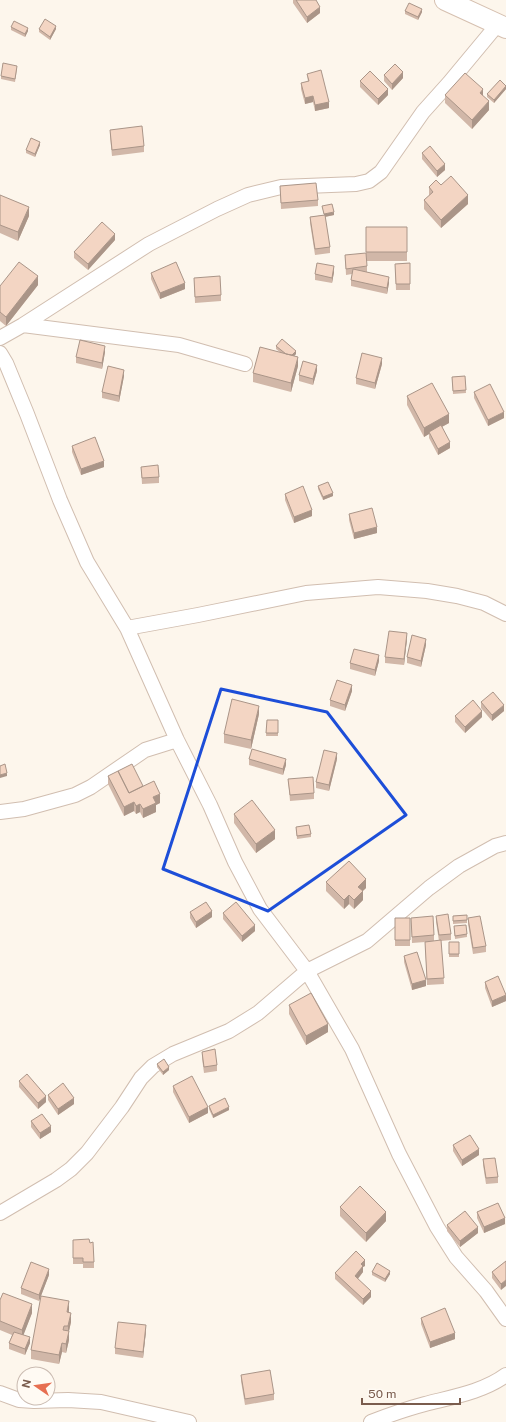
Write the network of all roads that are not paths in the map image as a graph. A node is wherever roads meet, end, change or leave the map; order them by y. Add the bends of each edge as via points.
1 (445, 0) edge
2 (502, 26) edge
3 (23, 325) junction
4 (0, 338) edge
5 (0, 353) edge
6 (245, 364) dead end
7 (506, 614) edge
8 (127, 628) junction
9 (177, 740) junction
10 (0, 812) edge
11 (506, 843) edge
12 (307, 971) junction
13 (0, 1214) edge
14 (506, 1319) edge
15 (506, 1375) edge
16 (0, 1393) edge
17 (189, 1422) edge
18 (372, 1422) edge

1 - 2 main road
2 - 3 street via 423,112 381,172 369,181 356,184 281,187 248,195 148,244
3 - 4 street
3 - 6 street via 178,345
5 - 8 street via 87,562
7 - 8 street via 484,603 457,596 378,587 306,593
8 - 9 street
9 - 10 street via 145,750 75,795 24,809
9 - 12 street via 260,910
11 - 12 street via 495,846 459,866 367,941
12 - 13 street via 258,1013 230,1031 173,1054 153,1066 141,1078 87,1153 71,1169
12 - 14 street via 352,1049 399,1154 437,1227 456,1257 486,1291
15 - 18 street via 465,1394 397,1412
16 - 17 street via 19,1400 101,1402

